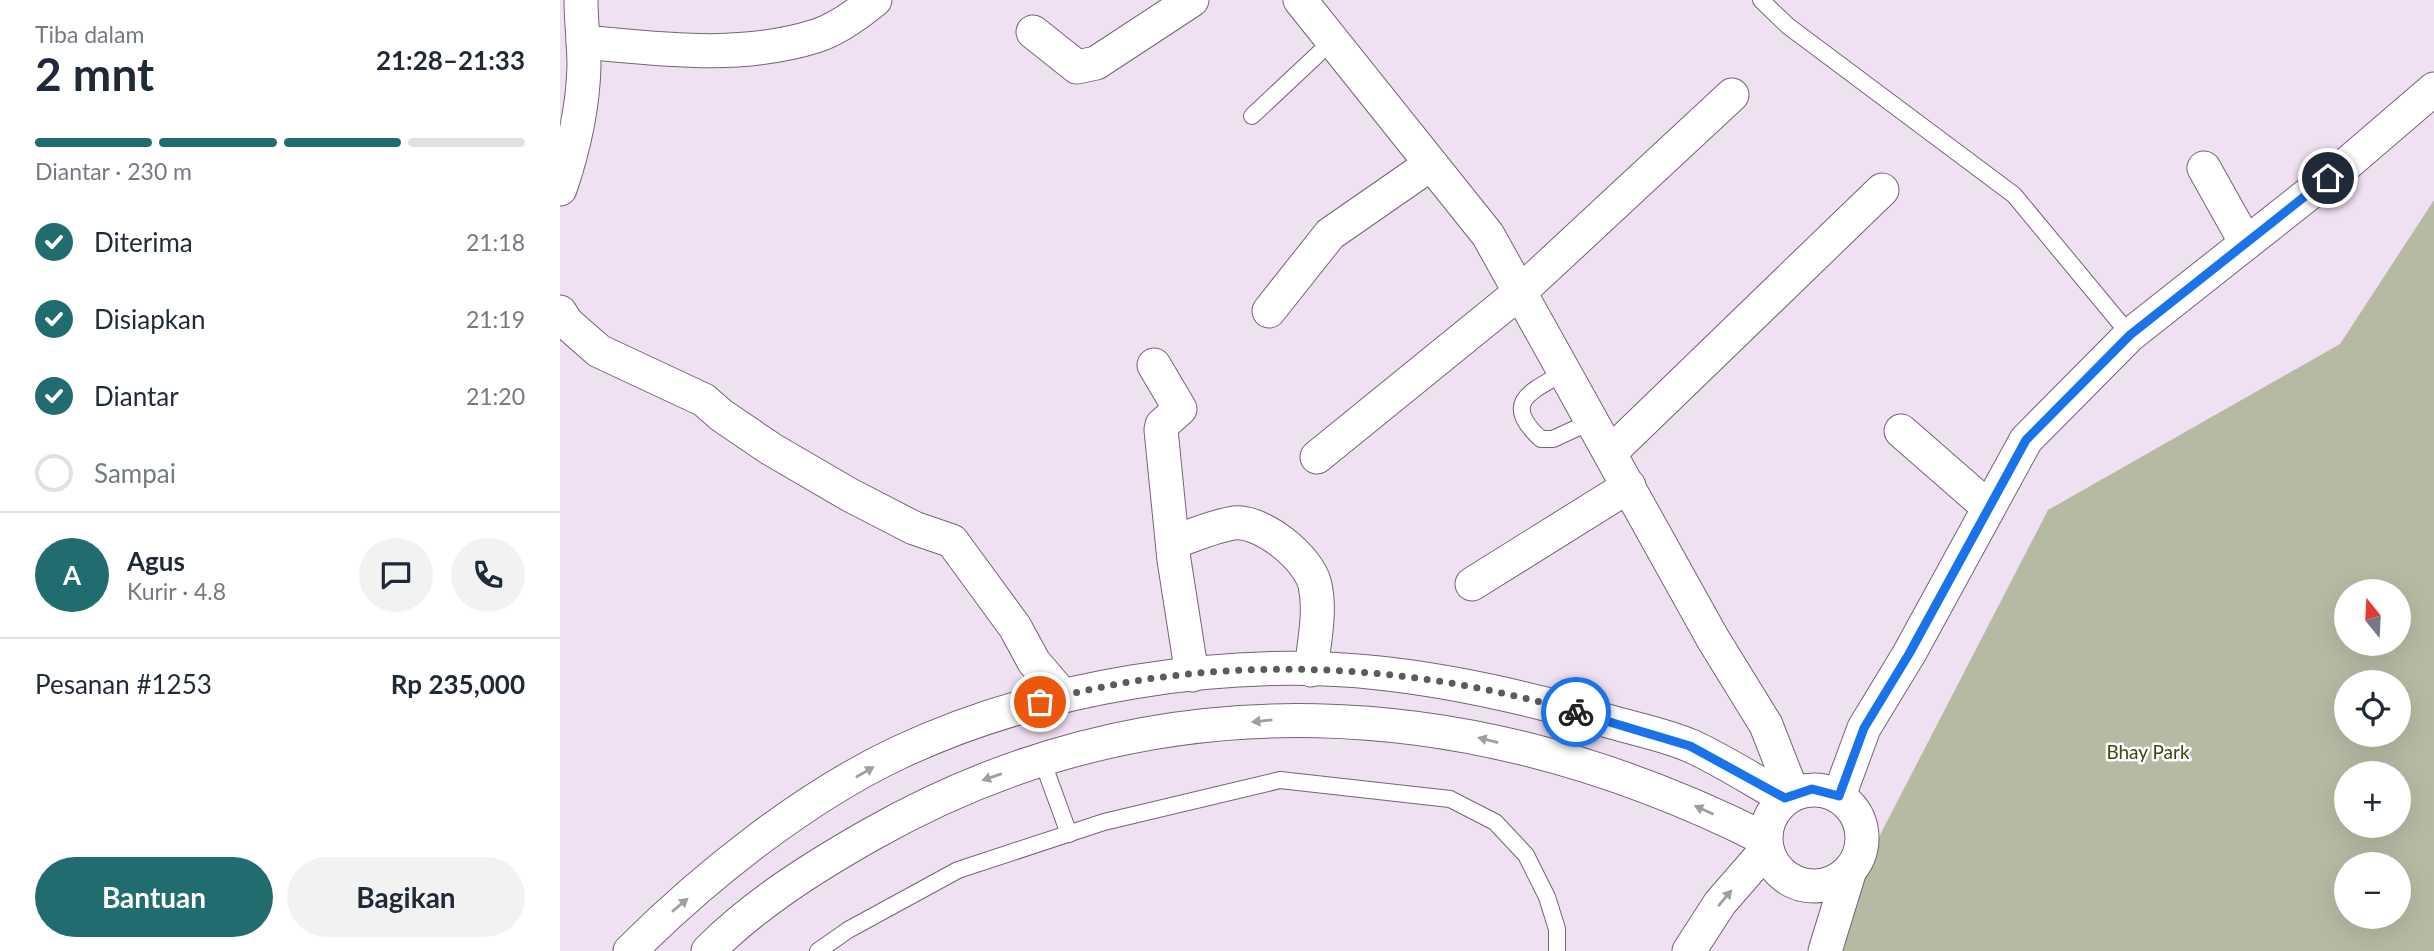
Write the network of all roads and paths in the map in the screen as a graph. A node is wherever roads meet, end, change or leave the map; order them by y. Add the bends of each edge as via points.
1 (581, 0) edge
2 (875, 0) edge
3 (1192, 0) edge
4 (1300, 0) edge
5 (1761, 0) edge
6 (1033, 32) dead end
7 (1332, 41) junction
8 (583, 42) junction
9 (1732, 95) dead end
10 (2431, 100) edge
11 (1252, 116) dead end
12 (1431, 164) junction
13 (2204, 168) dead end
14 (560, 189) edge
15 (1882, 190) dead end
16 (2246, 243) junction
17 (1520, 292) junction
18 (1269, 311) dead end
19 (560, 312) edge
20 (2130, 335) junction
21 (1154, 365) dead end
22 (1565, 372) junction
23 (1592, 421) junction
24 (1901, 431) dead end
25 (1610, 453) junction
26 (1318, 457) dead end
27 (1629, 486) junction
28 (1988, 507) junction
29 (1172, 542) junction
30 (1472, 584) dead end
31 (1311, 670) junction
32 (1192, 675) junction
33 (1063, 696) junction
34 (1042, 760) junction
35 (1789, 796) junction
36 (1839, 796) junction
37 (1069, 834) junction
38 (1766, 844) junction
39 (1850, 870) junction
40 (630, 951) edge
41 (708, 951) edge
42 (818, 951) edge
43 (1557, 951) edge
44 (1689, 951) edge
45 (1825, 951) edge

1 - 8 street
2 - 8 street via 818,36 744,51 699,52
3 - 6 street via 1096,63 1077,67
4 - 7 street
5 - 20 lane via 1806,40 2014,195
7 - 11 lane
7 - 12 street
8 - 14 street via 582,106
9 - 17 street
10 - 16 street
12 - 17 street via 1488,235
12 - 18 street via 1330,234
13 - 16 street
15 - 25 street
16 - 20 street
17 - 22 street
17 - 26 street
19 - 33 street via 599,351 704,400 771,449 850,495 914,528 952,541 1015,626 1034,662
20 - 28 street via 2026,440
21 - 29 street via 1180,408 1161,430
22 - 23 street
22 - 23 lane via 1525,396 1523,416 1541,439 1553,439
23 - 25 street
24 - 28 street
25 - 27 street
27 - 30 street
27 - 35 street via 1766,725
28 - 36 street via 1864,728
29 - 31 street via 1234,523 1254,524 1275,535 1315,581 1318,602
29 - 32 street
31 - 32 street
31 - 35 street via 1376,672 1454,683 1549,704 1690,746
32 - 33 street
40 -> 33 street via 732,860 807,806 898,753 994,715
34 - 37 lane
38 -> 34 street via 1699,807 1596,768 1477,737 1384,723 1280,719 1166,730
34 -> 41 street via 973,784 826,860 739,920
35 - 36 street via 1812,789
35 - 38 street via 1772,812
36 - 39 street via 1853,809 1862,835
37 - 42 lane via 958,870 848,929
37 - 43 lane via 1280,780 1450,799 1495,822 1526,855 1554,918
38 - 39 street via 1781,873 1806,886 1825,885
44 -> 38 street
39 - 45 street

